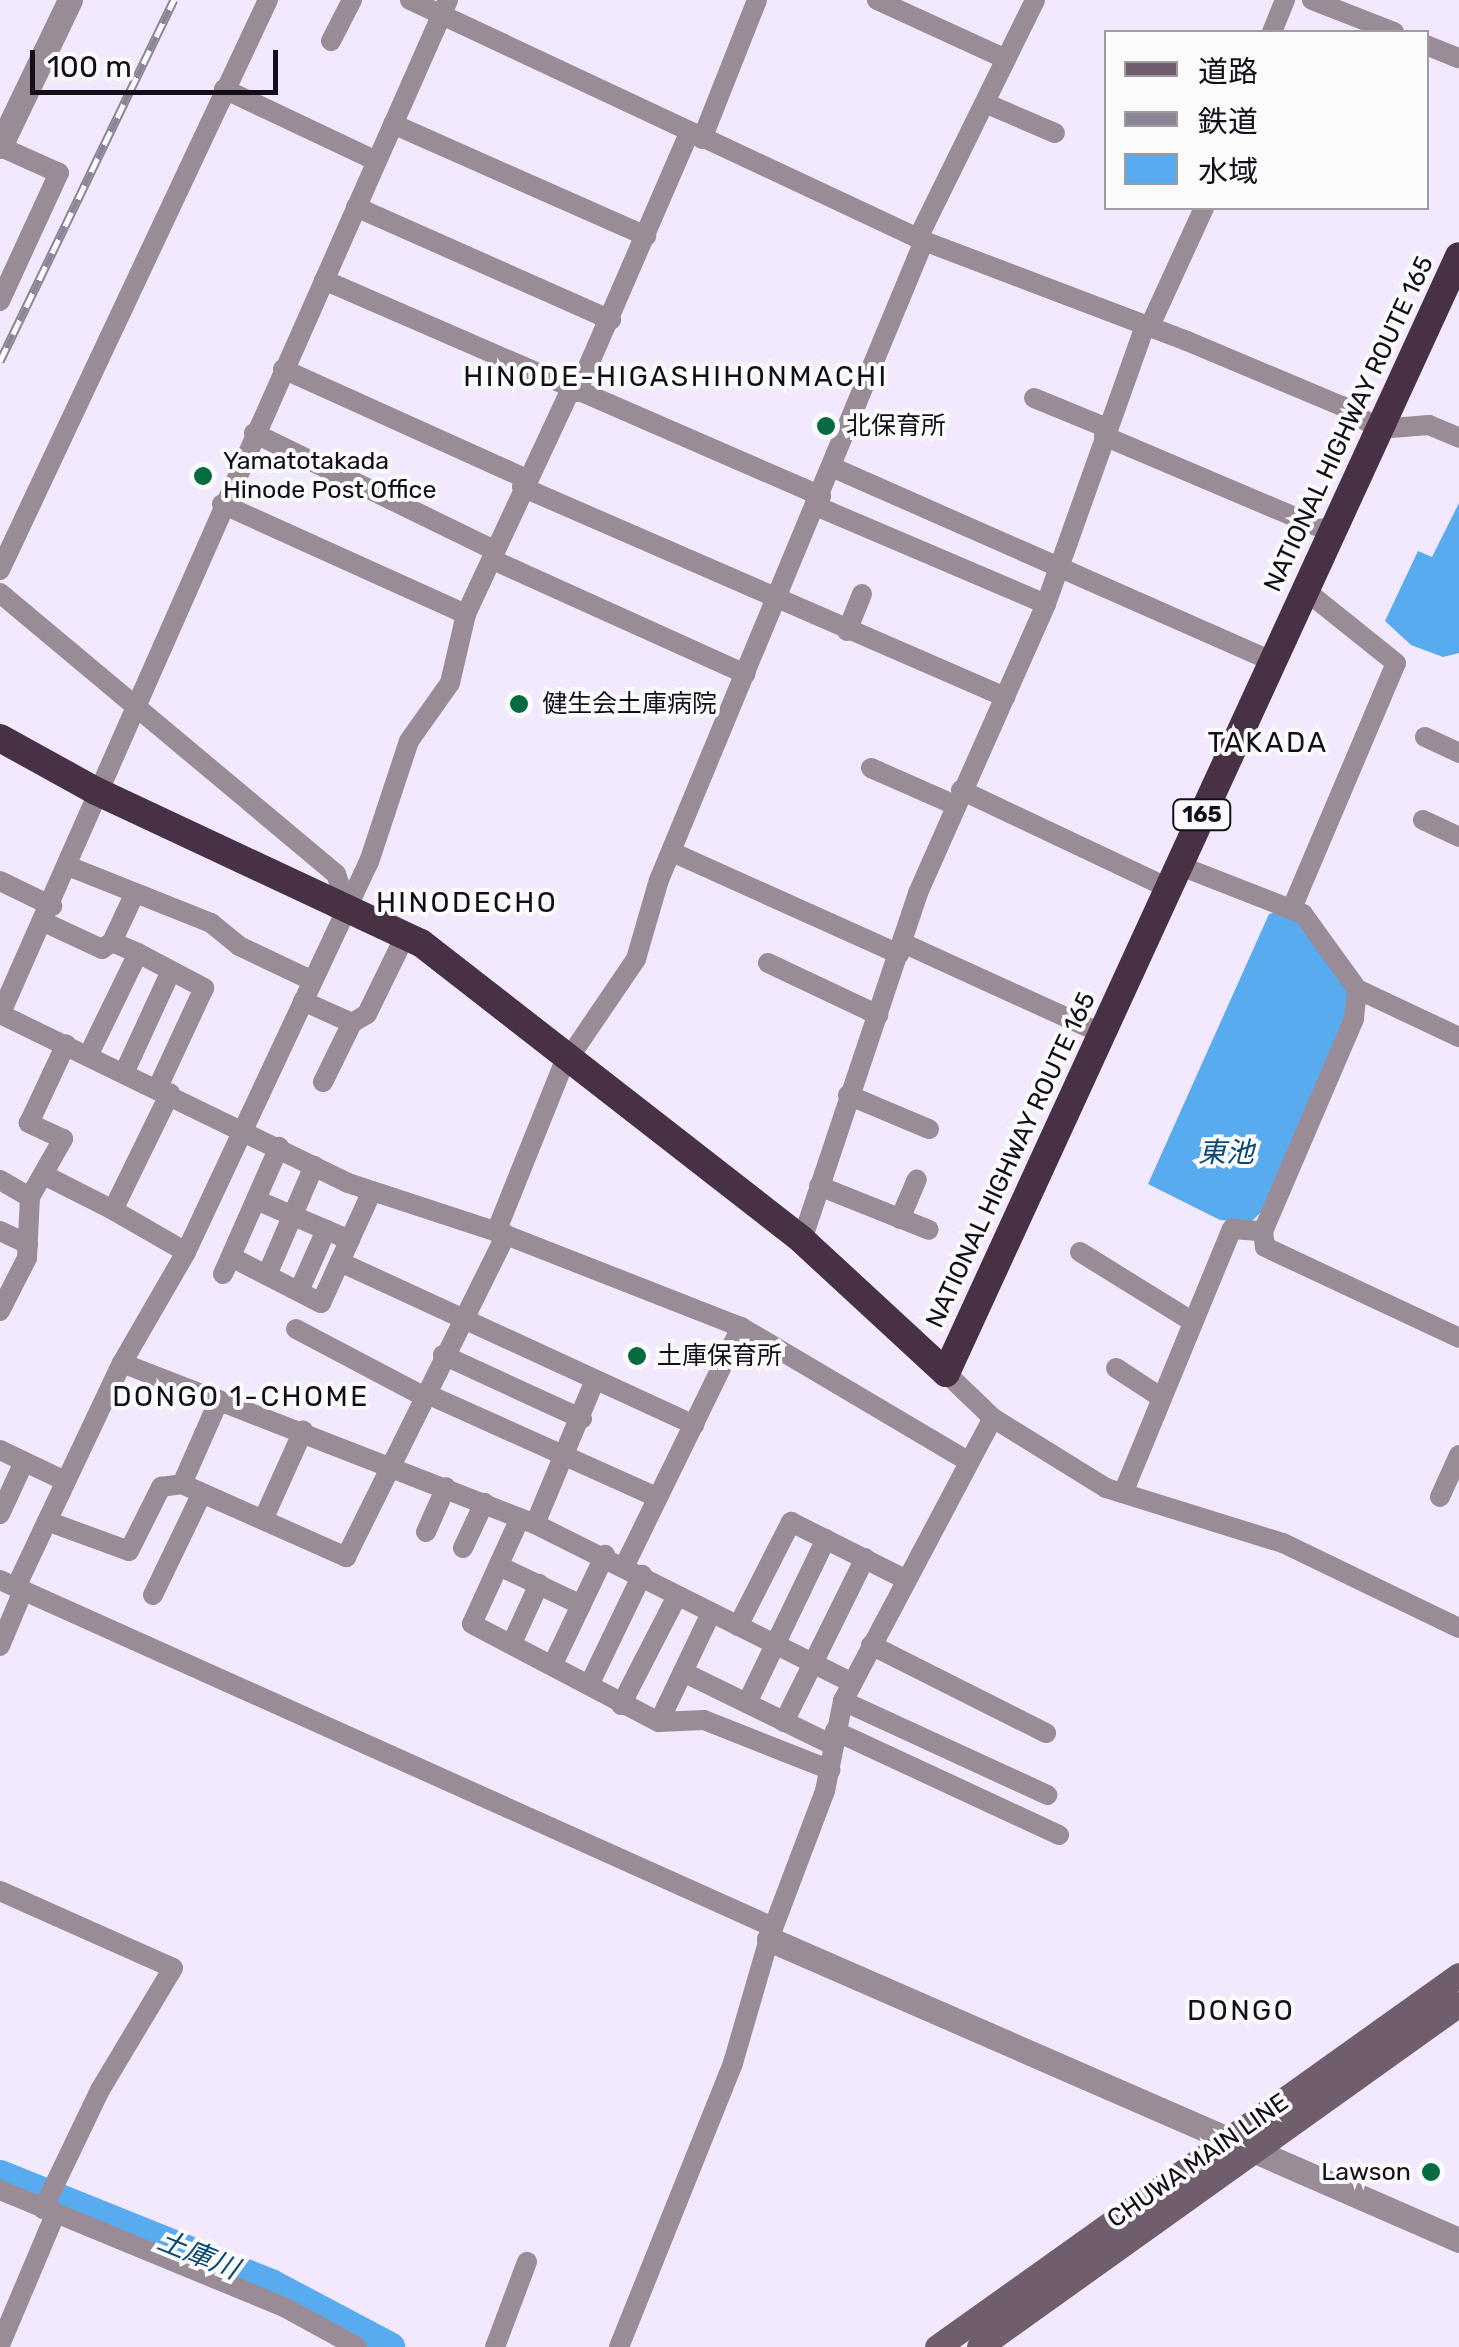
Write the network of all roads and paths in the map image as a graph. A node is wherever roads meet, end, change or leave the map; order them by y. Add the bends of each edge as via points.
1 (70, 0) edge
2 (268, 0) edge
3 (352, 0) edge
4 (410, 0) edge
5 (756, 0) edge
6 (877, 0) edge
7 (1035, 0) edge
8 (1285, 0) edge
9 (1312, 0) edge
10 (444, 7) edge
11 (1273, 30) edge
12 (1389, 30) edge
13 (331, 41) dead end
14 (1429, 47) edge
15 (1006, 58) junction
16 (1459, 58) edge
17 (224, 89) junction
18 (986, 104) junction
19 (392, 124) junction
20 (1056, 133) dead end
21 (696, 136) junction
22 (1, 146) edge
23 (376, 161) junction
24 (356, 207) junction
25 (1203, 210) edge
26 (646, 236) junction
27 (921, 240) junction
28 (1459, 256) edge
29 (324, 280) junction
30 (0, 301) edge
31 (610, 320) junction
32 (1147, 327) junction
33 (283, 369) junction
34 (574, 390) junction
35 (1034, 398) dead end
36 (1379, 429) junction
37 (1106, 432) junction
38 (254, 433) junction
39 (1459, 438) edge
40 (834, 468) junction
41 (524, 483) junction
42 (818, 501) junction
43 (222, 504) junction
44 (1332, 533) junction
45 (493, 555) junction
46 (1060, 566) junction
47 (0, 570) edge
48 (1306, 591) junction
49 (0, 593) edge
50 (862, 594) dead end
51 (774, 599) junction
52 (1046, 604) junction
53 (466, 614) junction
54 (847, 631) junction
55 (1274, 662) junction
56 (746, 674) junction
57 (1005, 697) junction
58 (134, 706) junction
59 (1425, 737) dead end
60 (0, 738) edge
61 (1459, 753) edge
62 (871, 768) dead end
63 (96, 791) junction
64 (958, 797) junction
65 (1422, 820) dead end
66 (1459, 837) edge
67 (672, 852) junction
68 (68, 866) junction
69 (1173, 876) junction
70 (0, 881) edge
71 (133, 897) junction
72 (346, 903) junction
73 (1292, 908) junction
74 (48, 914) junction
75 (406, 934) junction
76 (112, 942) junction
77 (901, 948) junction
78 (138, 952) junction
79 (768, 964) dead end
80 (170, 973) junction
81 (312, 980) junction
82 (1358, 989) junction
83 (303, 1001) junction
84 (0, 1014) edge
85 (878, 1015) junction
86 (352, 1024) junction
87 (1102, 1034) junction
88 (1459, 1038) edge
89 (66, 1044) junction
90 (89, 1054) junction
91 (569, 1057) junction
92 (125, 1071) junction
93 (322, 1082) dead end
94 (164, 1090) junction
95 (848, 1095) junction
96 (241, 1126) junction
97 (929, 1129) dead end
98 (279, 1147) junction
99 (314, 1166) junction
100 (46, 1176) junction
101 (917, 1179) dead end
102 (0, 1180) edge
103 (819, 1186) junction
104 (372, 1191) junction
105 (30, 1198) junction
106 (256, 1200) junction
107 (112, 1210) junction
108 (292, 1216) junction
109 (900, 1218) junction
110 (326, 1230) junction
111 (929, 1230) dead end
112 (0, 1231) edge
113 (1263, 1232) junction
114 (501, 1234) junction
115 (350, 1240) junction
116 (802, 1240) junction
117 (28, 1244) junction
118 (186, 1252) junction
119 (1080, 1252) dead end
120 (340, 1262) junction
121 (266, 1274) junction
122 (299, 1292) junction
123 (0, 1309) edge
124 (460, 1316) junction
125 (1194, 1322) junction
126 (740, 1327) junction
127 (296, 1329) dead end
128 (1459, 1338) edge
129 (443, 1356) junction
130 (122, 1363) junction
131 (1116, 1368) dead end
132 (946, 1374) junction
133 (595, 1380) junction
134 (426, 1396) junction
135 (1162, 1398) junction
136 (219, 1400) junction
137 (993, 1418) junction
138 (582, 1419) junction
139 (694, 1425) junction
140 (303, 1431) junction
141 (0, 1450) edge
142 (1459, 1455) edge
143 (564, 1457) junction
144 (968, 1461) junction
145 (24, 1462) junction
146 (395, 1465) junction
147 (66, 1482) junction
148 (182, 1484) junction
149 (446, 1487) junction
150 (1123, 1492) junction
151 (202, 1493) junction
152 (1440, 1496) dead end
153 (658, 1498) junction
154 (484, 1503) junction
155 (0, 1514) edge
156 (47, 1520) junction
157 (263, 1520) junction
158 (528, 1521) junction
159 (426, 1532) dead end
160 (826, 1539) junction
161 (463, 1548) dead end
162 (605, 1555) junction
163 (865, 1558) junction
164 (499, 1566) junction
165 (634, 1570) junction
166 (905, 1580) junction
167 (539, 1584) junction
168 (13, 1586) edge
169 (153, 1595) dead end
170 (677, 1596) junction
171 (581, 1605) junction
172 (711, 1613) junction
173 (738, 1626) junction
174 (1459, 1628) edge
175 (512, 1643) junction
176 (871, 1645) junction
177 (0, 1646) edge
178 (776, 1646) junction
179 (812, 1663) junction
180 (553, 1664) junction
181 (682, 1672) junction
182 (591, 1682) junction
183 (848, 1692) junction
184 (746, 1703) junction
185 (621, 1705) junction
186 (659, 1722) junction
187 (784, 1722) junction
188 (1046, 1733) dead end
189 (834, 1739) junction
190 (830, 1770) junction
191 (1048, 1794) dead end
192 (1059, 1835) dead end
193 (0, 1891) edge
194 (771, 1933) junction
195 (1459, 1975) edge
196 (1459, 2004) edge
197 (1226, 2142) junction
198 (1254, 2153) junction
199 (0, 2190) edge
200 (47, 2211) junction
201 (1459, 2240) edge
202 (527, 2262) dead end
203 (0, 2344) edge
204 (357, 2347) edge
205 (495, 2347) edge
206 (619, 2347) edge
207 (937, 2347) edge
208 (980, 2347) edge

1 - 22 street
2 - 17 street
3 - 13 street
4 - 10 street
5 - 21 street
6 - 15 street
7 - 15 street
8 - 11 street
9 - 12 street
10 - 19 street
10 - 21 street
14 - 16 street
15 - 18 street
17 - 23 street
17 - 47 street
18 - 20 street
18 - 27 street
19 - 23 street
19 - 26 street
21 - 26 street
21 - 27 street
22 - 30 street via 59,174
23 - 24 street
24 - 29 street
24 - 31 street
25 - 32 street
26 - 31 street
27 - 32 street
27 - 40 street
28 - 36 highway, NATIONAL HIGHWAY ROUTE 165 / 165
29 - 33 street
29 - 34 street
31 - 34 street
32 - 36 street via 1342,406
32 - 37 street
33 - 38 street
33 - 41 street
34 - 41 street
34 - 42 street
35 - 37 street
36 - 39 street via 1429,426
36 - 44 highway, NATIONAL HIGHWAY ROUTE 165 / 165
37 - 44 street
37 - 46 street
38 - 43 street
38 - 45 street
40 - 42 street
40 - 46 street
41 - 45 street
41 - 51 street
42 - 51 street
42 - 52 street
43 - 53 street
43 - 58 street
44 - 48 highway, NATIONAL HIGHWAY ROUTE 165 / 165
45 - 53 street
45 - 56 street
46 - 52 street
46 - 55 street
48 - 55 highway, NATIONAL HIGHWAY ROUTE 165 / 165
48 - 73 street via 1396,663
49 - 58 street
50 - 54 street
51 - 54 street
51 - 56 street
52 - 57 street
53 - 72 street via 450,683 410,741 370,862
54 - 57 street
55 - 69 highway, NATIONAL HIGHWAY ROUTE 165 / 165
56 - 67 street
57 - 64 street
58 - 63 street
58 - 72 street via 336,874
59 - 61 street
60 - 63 highway, NATIONAL HIGHWAY ROUTE 165
62 - 64 street
63 - 68 street
63 - 72 highway, NATIONAL HIGHWAY ROUTE 165
64 - 69 street
64 - 77 street
65 - 66 street
67 - 77 street
67 - 91 street via 636,960
68 - 71 street
68 - 74 street
69 - 73 street
69 - 87 highway, NATIONAL HIGHWAY ROUTE 165 / 165
70 - 74 street
71 - 76 street
71 - 81 street via 185,911
72 - 75 highway, NATIONAL HIGHWAY ROUTE 165
72 - 81 street
73 - 82 street
74 - 76 street via 102,948
74 - 84 street
75 - 86 street via 367,1014
75 - 91 highway, NATIONAL HIGHWAY ROUTE 165
76 - 78 street
77 - 85 street
77 - 87 street
78 - 80 street
78 - 90 street
79 - 85 street
80 - 92 street
80 - 94 street via 204,988
81 - 83 street
82 - 88 street
82 - 113 street via 1354,1019
83 - 86 street
83 - 96 street
84 - 89 street
85 - 95 street
86 - 93 street
87 - 132 highway, NATIONAL HIGHWAY ROUTE 165 / 165
89 - 90 street
89 - 100 street via 30,1123 63,1139
90 - 92 street
91 - 114 street
91 - 116 highway, NATIONAL HIGHWAY ROUTE 165
92 - 94 street
94 - 96 street
94 - 107 street
95 - 97 street
95 - 103 street
96 - 98 street
96 - 118 street
98 - 99 street
98 - 106 street
99 - 104 street
99 - 108 street
100 - 105 street
100 - 107 street
101 - 109 street
102 - 105 street
103 - 109 street
103 - 116 street
104 - 114 street
104 - 115 street
105 - 117 street
106 - 108 street
106 - 121 street via 227,1266
107 - 118 street
108 - 110 street
108 - 121 street
109 - 111 street
110 - 115 street
110 - 122 street
112 - 117 street
113 - 125 street via 1232,1230
113 - 128 street via 1265,1247
114 - 124 street
114 - 126 street
115 - 120 street
116 - 132 highway, NATIONAL HIGHWAY ROUTE 165
117 - 123 street
118 - 130 street
119 - 125 street
120 - 122 street via 321,1303
120 - 124 street
121 - 122 street
124 - 129 street
124 - 133 street
125 - 135 street
126 - 139 street
126 - 144 street
127 - 134 street
129 - 134 street
129 - 138 street
130 - 136 street
130 - 147 street
131 - 135 street
132 - 137 street
133 - 138 street
133 - 139 street
134 - 143 street
134 - 146 street
135 - 150 street
136 - 140 street
136 - 148 street
137 - 144 street
137 - 150 street
138 - 143 street
139 - 153 street
140 - 146 street
140 - 157 street
141 - 145 street
142 - 152 street
143 - 153 street
143 - 158 street
144 - 166 street
145 - 147 street
145 - 155 street
146 - 149 street
146 - 157 street via 346,1557
147 - 156 street
148 - 151 street
148 - 156 street via 161,1488 129,1552
149 - 154 street
149 - 159 street
150 - 174 street via 1283,1543
151 - 157 street
151 - 169 street
153 - 165 street
154 - 158 street
154 - 161 street
156 - 168 street
158 - 162 street
158 - 164 street
160 - 163 street
160 - 173 street via 791,1522
160 - 178 street
162 - 165 street
162 - 171 street
163 - 166 street
163 - 179 street
164 - 167 street
164 - 175 street via 472,1624
165 - 170 street
165 - 182 street
166 - 176 street
167 - 171 street
167 - 175 street
168 - 177 street
168 - 194 street
170 - 172 street
170 - 185 street
171 - 180 street
172 - 173 street
172 - 181 street
173 - 178 street
175 - 180 street
176 - 183 street
176 - 188 street
178 - 179 street
178 - 184 street
179 - 183 street
179 - 187 street
180 - 182 street
181 - 184 street
181 - 186 street
182 - 185 street
183 - 189 street
183 - 191 street
184 - 187 street
185 - 186 street
186 - 190 street via 704,1720
187 - 189 street
189 - 190 street
189 - 192 street
190 - 194 street
193 - 200 street via 174,1968 76,2139
194 - 197 street
194 - 206 street via 705,2144
195 - 197 main road, CHUWA MAIN LINE
196 - 198 main road, CHUWA MAIN LINE
197 - 198 street
197 - 207 main road, CHUWA MAIN LINE
198 - 201 street
198 - 208 main road, CHUWA MAIN LINE
199 - 200 street
200 - 203 street
200 - 204 street via 284,2307
202 - 205 street

